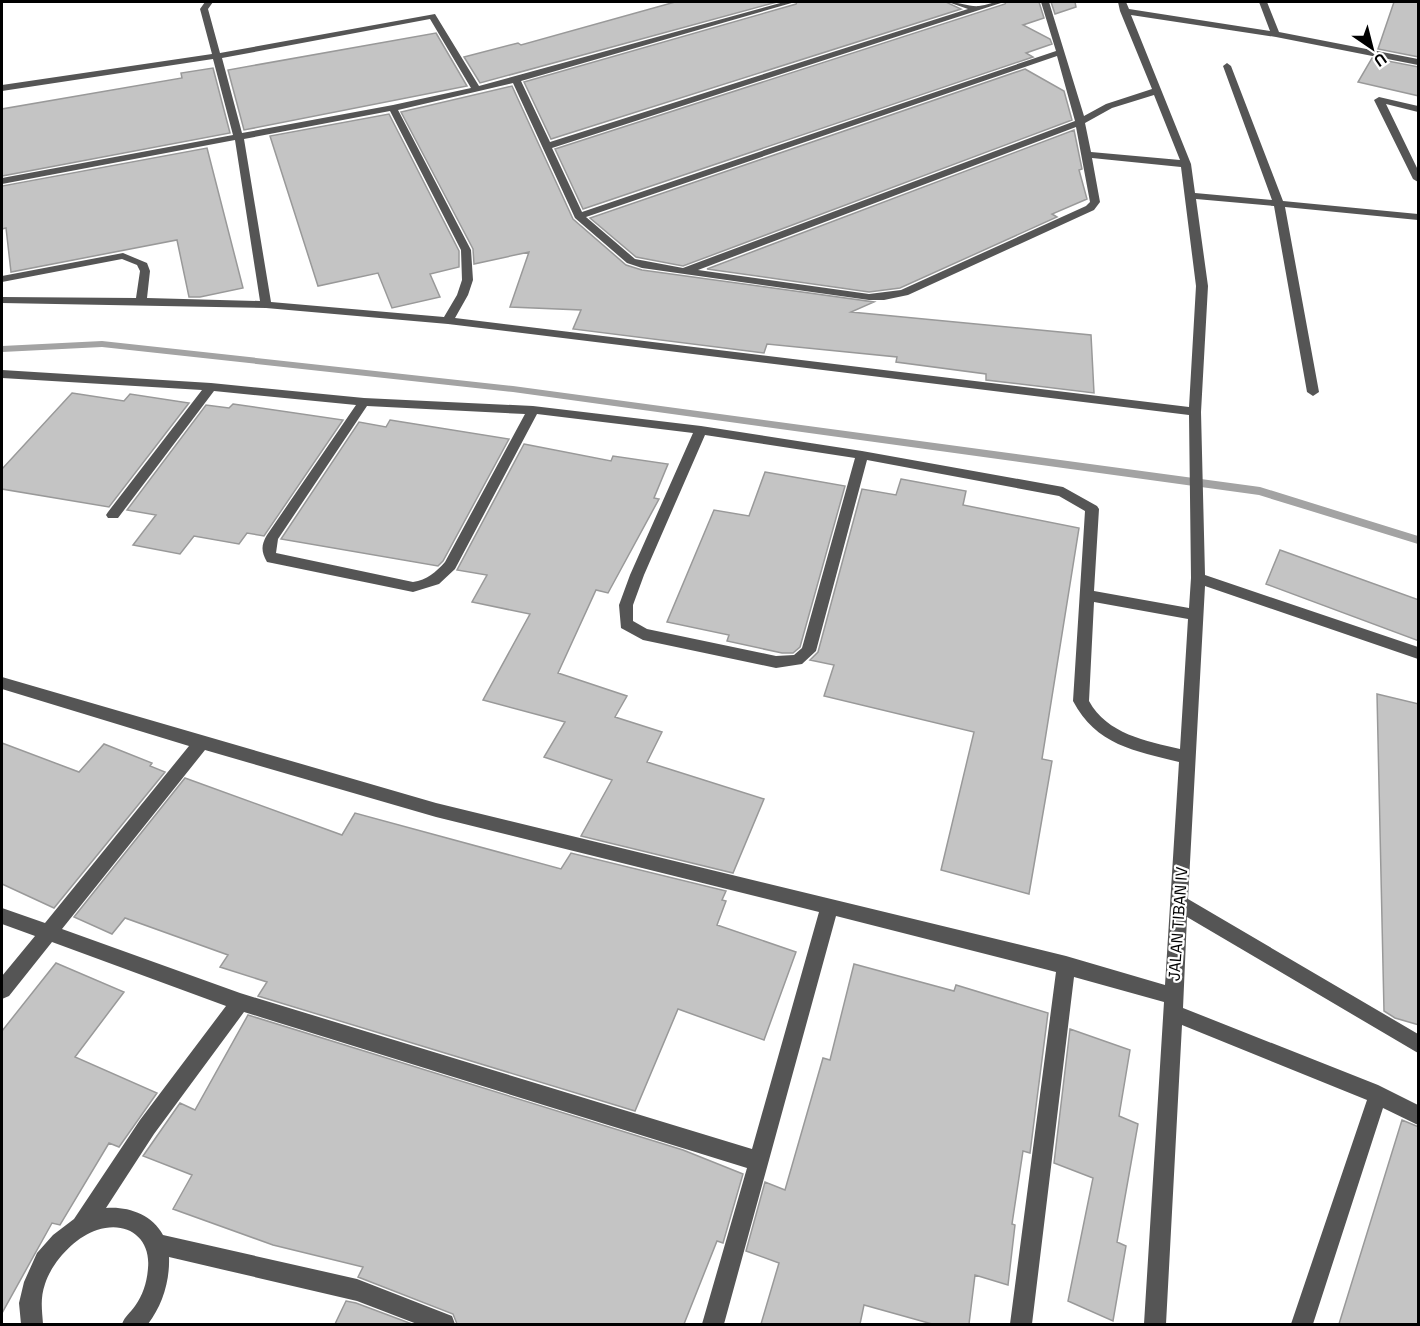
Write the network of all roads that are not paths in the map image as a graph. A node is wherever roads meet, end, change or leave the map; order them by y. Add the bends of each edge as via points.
1 (209, 2) edge
2 (791, 2) edge
3 (951, 2) edge
4 (1000, 2) edge
5 (1045, 2) edge
6 (1263, 2) edge
7 (1123, 6) edge
8 (975, 9) junction
9 (1276, 34) junction
10 (1060, 52) junction
11 (217, 56) junction
12 (1419, 62) edge
13 (1227, 66) dead end
14 (516, 80) junction
15 (2, 88) edge
16 (477, 90) junction
17 (1156, 91) junction
18 (393, 108) junction
19 (1419, 109) edge
20 (1079, 123) junction
21 (239, 138) junction
22 (547, 146) junction
23 (1087, 155) junction
24 (1186, 164) junction
25 (1419, 179) edge
26 (2, 181) edge
27 (1189, 195) junction
28 (1279, 204) junction
29 (579, 216) junction
30 (1419, 217) edge
31 (684, 271) junction
32 (2, 279) edge
33 (2, 300) edge
34 (141, 301) junction
35 (266, 305) junction
36 (448, 321) junction
37 (2, 374) edge
38 (212, 387) junction
39 (1313, 392) dead end
40 (364, 402) junction
41 (533, 410) junction
42 (1195, 412) junction
43 (701, 430) junction
44 (862, 455) junction
45 (113, 515) dead end
46 (1198, 578) junction
47 (1086, 595) junction
48 (1196, 615) junction
49 (1419, 653) edge
50 (2, 683) edge
51 (201, 743) junction
52 (1187, 757) junction
53 (1181, 904) junction
54 (830, 906) junction
55 (2, 916) edge
56 (46, 933) junction
57 (1066, 965) junction
58 (2, 990) edge
59 (240, 1002) junction
60 (1173, 1004) junction
61 (1419, 1044) edge
62 (1377, 1095) junction
63 (1419, 1115) edge
64 (760, 1162) junction
65 (80, 1228) junction
66 (157, 1244) junction
67 (31, 1324) edge
68 (133, 1324) edge
69 (444, 1324) edge
70 (714, 1324) edge
71 (1021, 1324) edge
72 (1155, 1324) edge
73 (1302, 1324) edge

1 - 11 street via 204,9
2 - 14 street
3 - 8 street
4 - 8 street
5 - 10 street
6 - 9 street
7 - 9 street
7 - 17 street, JALAN TIBAN IV
8 - 22 street
9 - 12 street
10 - 20 street
10 - 29 street
11 - 15 street
11 - 16 street via 432,16
11 - 21 street
13 - 28 street
14 - 16 street
14 - 22 street
16 - 18 street
17 - 20 street via 1109,106
17 - 24 street, JALAN TIBAN IV
18 - 21 street
18 - 36 street via 465,250 467,287
19 - 25 street via 1379,100
20 - 23 street
20 - 31 street
21 - 26 street
21 - 35 street
22 - 29 street
23 - 24 street
23 - 31 street via 1095,202 1090,207 904,293 869,297
24 - 27 street, JALAN TIBAN IV
27 - 28 street
27 - 42 street, JALAN TIBAN IV via 1202,286
28 - 30 street
28 - 39 street
29 - 31 street via 631,261
32 - 34 street via 123,256 142,263 145,271
33 - 34 street
34 - 35 street
35 - 36 street
36 - 42 street
37 - 38 street
38 - 40 street
38 - 45 street
40 - 41 street
40 - 41 street via 280,526 267,547 268,553 272,558 413,587 432,582 450,565
41 - 43 street
42 - 46 street, JALAN TIBAN IV
43 - 44 street
43 - 44 street via 637,575 626,605 626,624 642,634 777,662 797,660 809,651
44 - 47 street via 1046,487 1075,497 1092,509
46 - 48 street, JALAN TIBAN IV
46 - 49 street
47 - 48 street
47 - 52 street via 1081,701 1091,717 1107,730 1128,741
48 - 52 street, JALAN TIBAN IV
50 - 51 street
51 - 54 street via 497,825
51 - 56 street
52 - 53 street, JALAN TIBAN IV
53 - 60 street, JALAN TIBAN IV
53 - 61 street
54 - 57 street
54 - 64 street
55 - 56 street
56 - 58 street
56 - 59 street
57 - 60 street
57 - 71 street
59 - 64 street
59 - 65 street via 147,1127
60 - 62 street
60 - 72 street, JALAN TIBAN IV
62 - 63 street
62 - 73 street
64 - 70 street
65 - 66 street via 102,1217 129,1218 150,1231
65 - 67 street via 49,1253 32,1283 28,1313
66 - 68 street via 157,1285 143,1316
66 - 69 street via 357,1290

